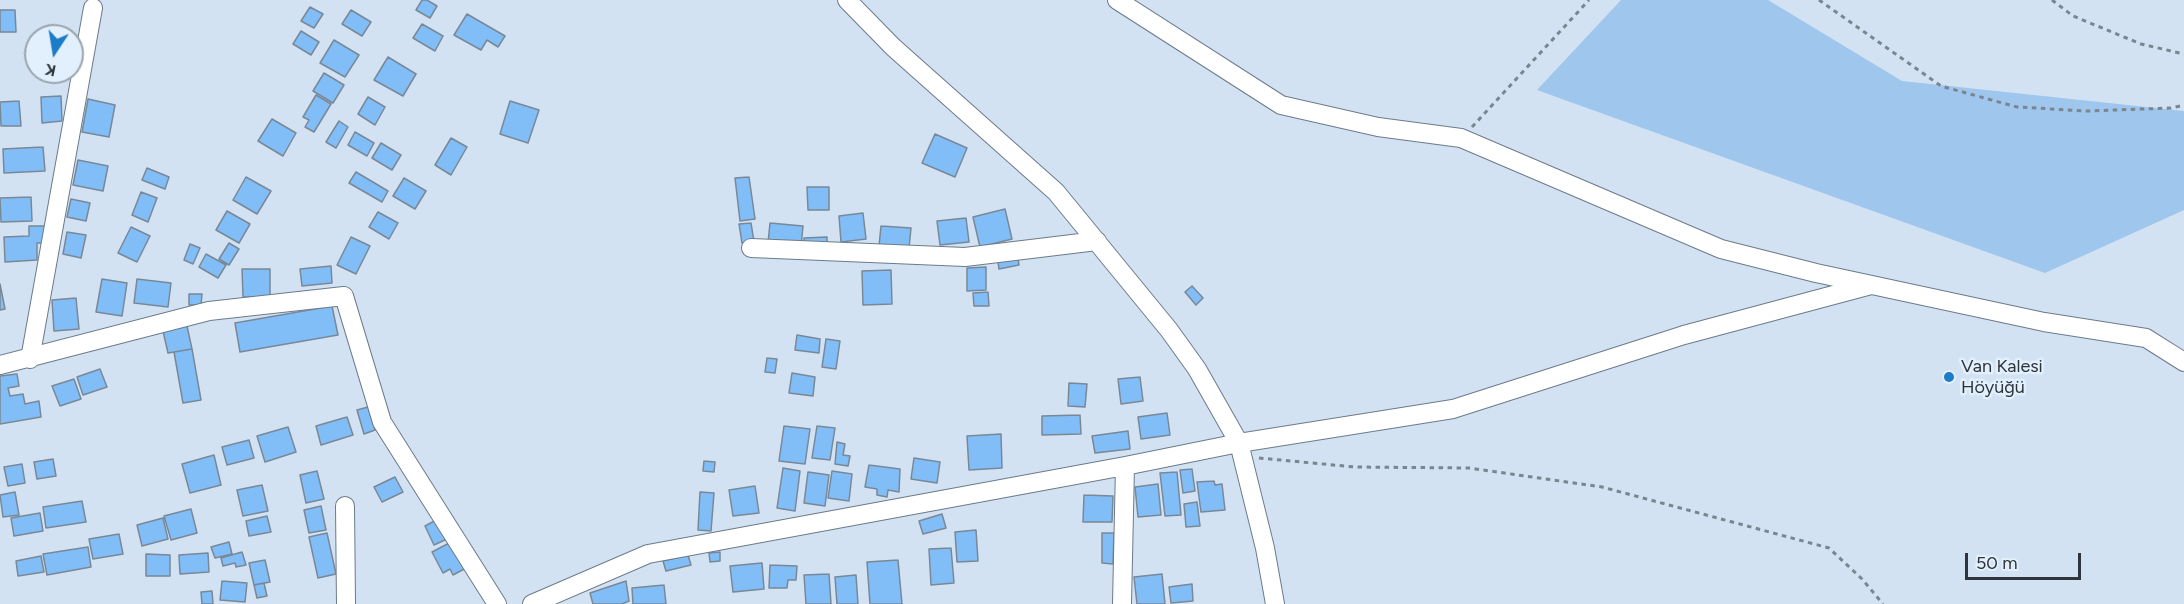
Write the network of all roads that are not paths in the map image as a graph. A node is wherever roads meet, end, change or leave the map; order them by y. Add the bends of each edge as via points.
1 (847, 0) edge
2 (1117, 0) edge
3 (93, 8) dead end
4 (1097, 241) junction
5 (751, 248) dead end
6 (1871, 285) junction
7 (30, 359) junction
8 (2184, 362) edge
9 (0, 365) edge
10 (1239, 443) junction
11 (1125, 466) junction
12 (345, 506) dead end
13 (346, 604) edge
14 (497, 604) edge
15 (532, 604) edge
16 (1122, 604) edge
17 (1275, 604) edge

1 - 4 street via 1056,192
2 - 6 street via 1281,105 1378,127 1461,138 1721,249
3 - 7 street
4 - 5 street via 965,257
4 - 10 street via 1192,361
6 - 8 street via 2044,322 2146,338
6 - 10 street via 1684,335 1453,409
7 - 9 street
7 - 14 street via 209,311 344,296 382,422
10 - 11 street
10 - 17 street
11 - 15 street via 648,554
11 - 16 street
12 - 13 street

